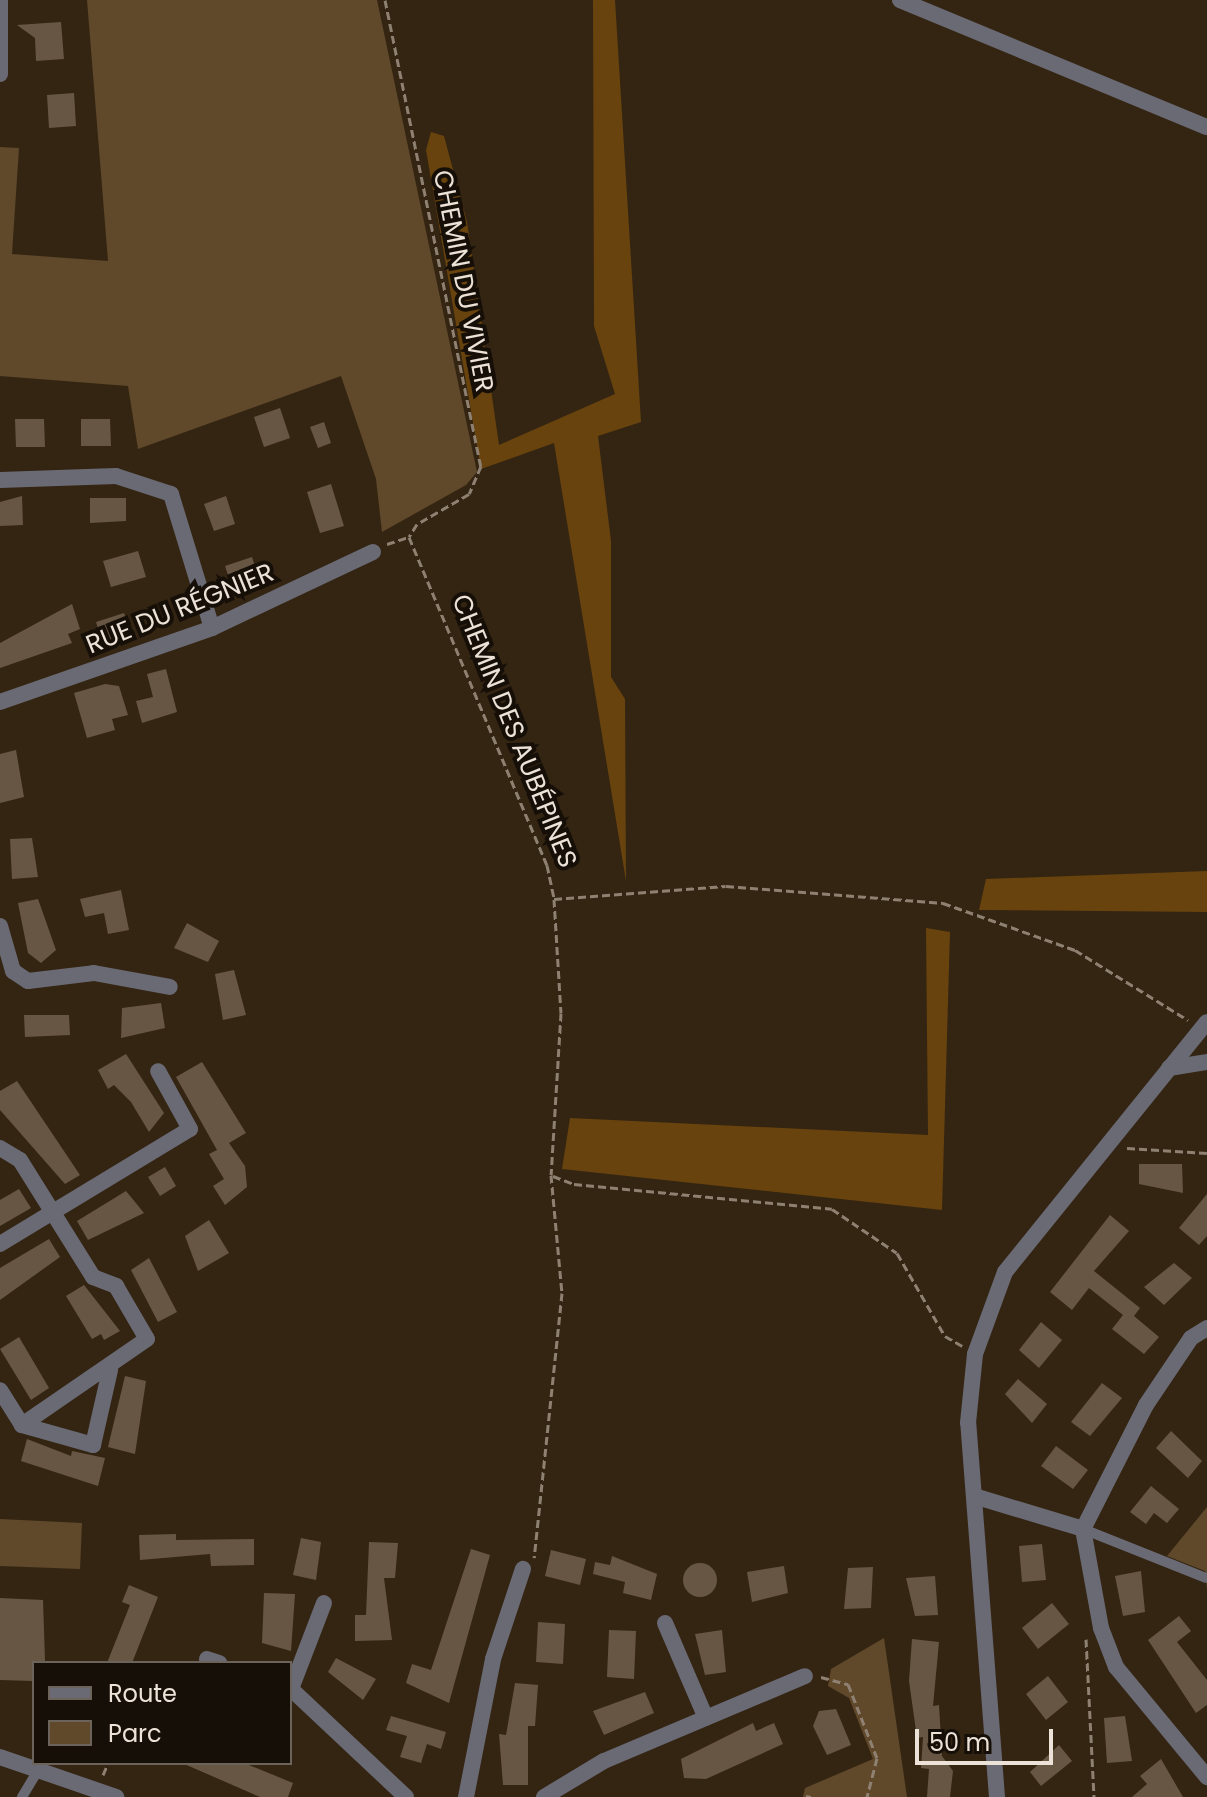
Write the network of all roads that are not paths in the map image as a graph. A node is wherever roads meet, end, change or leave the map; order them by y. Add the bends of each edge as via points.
1 (0, 0) edge
2 (900, 0) edge
3 (0, 74) edge
4 (1207, 127) edge
5 (0, 480) edge
6 (373, 552) road end
7 (212, 628) junction
8 (0, 702) edge
9 (0, 926) edge
10 (170, 987) dead end
11 (1204, 1026) edge
12 (1207, 1062) edge
13 (1169, 1068) junction
14 (158, 1071) dead end
15 (0, 1148) edge
16 (52, 1212) junction
17 (0, 1244) edge
18 (1207, 1328) edge
19 (110, 1370) junction
20 (0, 1390) edge
21 (22, 1425) junction
22 (974, 1496) junction
23 (1083, 1529) junction
24 (523, 1569) road end
25 (1206, 1578) edge
26 (324, 1603) dead end
27 (665, 1623) dead end
28 (805, 1676) road end
29 (292, 1686) edge
30 (292, 1690) edge
31 (706, 1718) junction
32 (0, 1757) edge
33 (39, 1769) junction
34 (1207, 1777) edge
35 (22, 1797) edge
36 (116, 1797) edge
37 (406, 1797) edge
38 (466, 1797) edge
39 (544, 1797) edge
40 (997, 1797) edge

1 - 3 street
2 - 4 street
5 - 7 street via 116,476 171,494
6 - 7 street, RUE DU RÉGNIER
7 - 8 street, RUE DU RÉGNIER
9 - 10 street via 13,971 28,981 94,973
11 - 13 street
12 - 13 street
13 - 22 street via 1005,1272 975,1354 968,1423
14 - 16 street via 190,1129
15 - 16 street via 20,1160
16 - 17 street
16 - 19 street via 93,1277 116,1286 147,1339
18 - 23 street via 1191,1338 1146,1405
19 - 21 street
19 - 21 street via 93,1445
20 - 21 street
22 - 23 street
22 - 40 street
23 - 25 lane
23 - 34 street via 1101,1628 1116,1667
24 - 38 street via 493,1659
26 - 29 street
27 - 31 street
28 - 31 street
30 - 37 street
31 - 39 street via 604,1761
32 - 33 street
33 - 35 lane
33 - 36 street

